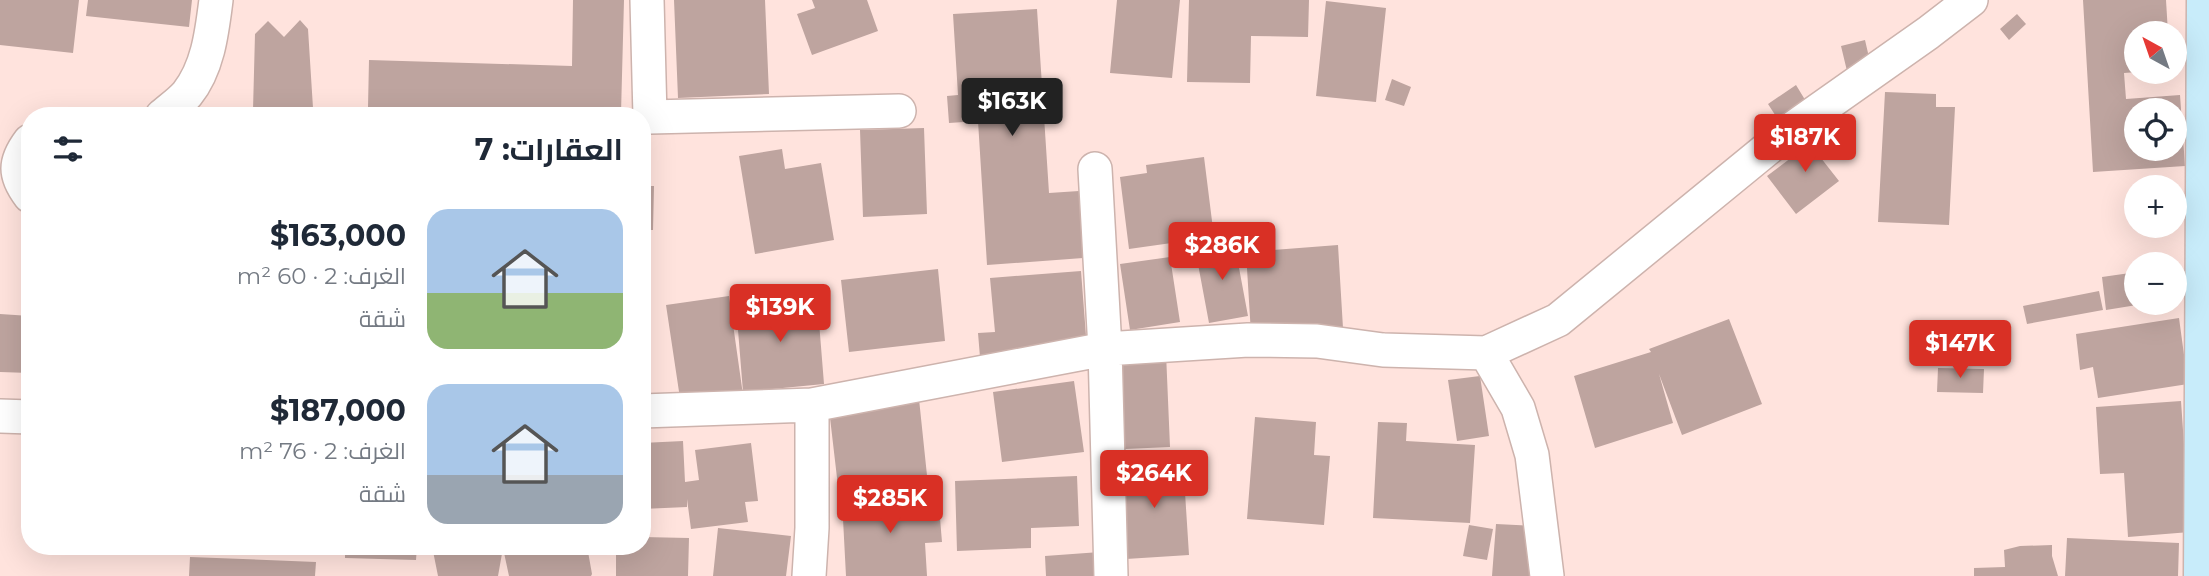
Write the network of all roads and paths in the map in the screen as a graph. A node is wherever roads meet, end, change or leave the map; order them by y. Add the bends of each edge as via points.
1 (216, 0) edge
2 (647, 0) edge
3 (1971, 0) edge
4 (2206, 0) edge
5 (172, 107) edge
6 (646, 107) edge
7 (899, 111) dead end
8 (651, 117) edge
9 (21, 155) edge
10 (1096, 169) dead end
11 (21, 183) edge
12 (1105, 349) junction
13 (1486, 353) junction
14 (812, 405) junction
15 (651, 411) edge
16 (0, 416) edge
17 (21, 416) edge
18 (809, 576) edge
19 (1111, 576) edge
20 (1547, 576) edge
21 (2203, 576) edge

1 - 5 street via 199,73 187,94
2 - 6 street
3 - 13 street via 1789,131 1558,320
4 - 21 street
7 - 8 street
9 - 11 street via 17,167
10 - 12 street
12 - 13 street via 1248,340
12 - 14 street
12 - 19 street
13 - 20 street via 1518,408 1532,455
14 - 15 street
14 - 18 street
16 - 17 street

